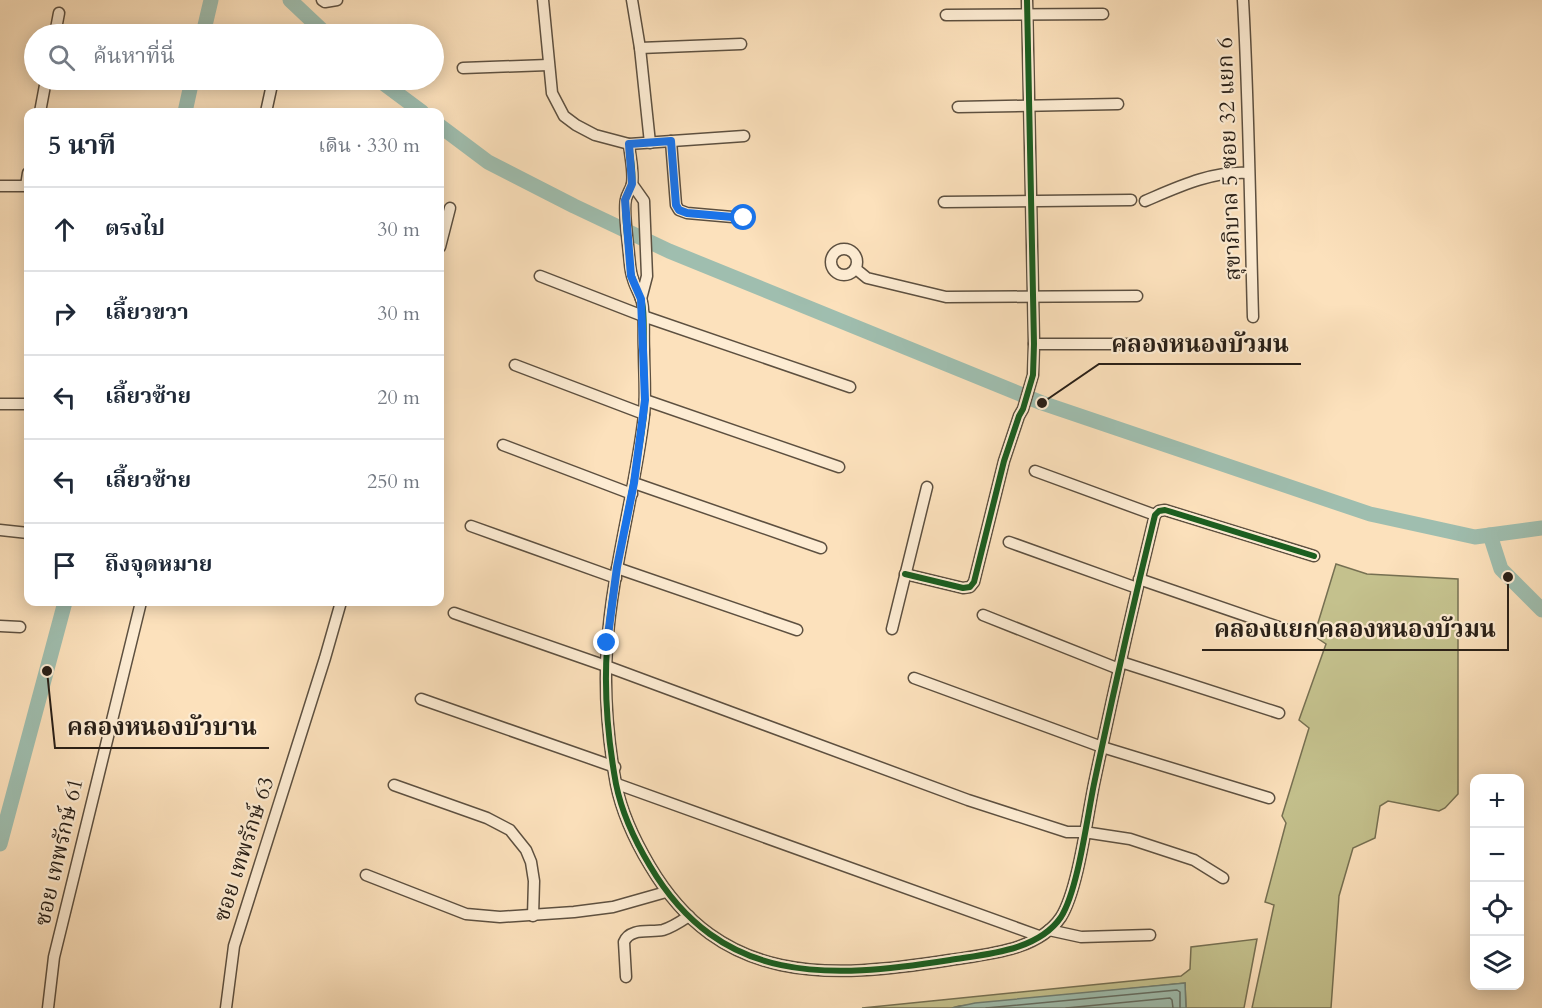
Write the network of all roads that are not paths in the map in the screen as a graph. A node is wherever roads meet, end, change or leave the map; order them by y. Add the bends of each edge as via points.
1 (322, 0) edge
2 (337, 0) edge
3 (543, 0) edge
4 (632, 0) edge
5 (1027, 0) edge
6 (1243, 0) edge
7 (59, 13) dead end
8 (1103, 14) dead end
9 (946, 15) dead end
10 (1027, 15) junction
11 (57, 24) edge
12 (741, 44) dead end
13 (640, 48) junction
14 (548, 65) junction
15 (463, 68) dead end
16 (44, 90) edge
17 (271, 90) edge
18 (1118, 104) dead end
19 (1029, 105) junction
20 (958, 107) dead end
21 (41, 108) edge
22 (267, 108) edge
23 (744, 136) dead end
24 (671, 141) junction
25 (650, 143) junction
26 (629, 144) junction
27 (1248, 173) junction
28 (632, 184) junction
29 (0, 186) edge
30 (24, 186) edge
31 (1131, 200) dead end
32 (1145, 201) dead end
33 (944, 202) dead end
34 (1030, 202) junction
35 (450, 208) dead end
36 (744, 218) dead end
37 (444, 231) edge
38 (856, 269) dead end
39 (540, 276) dead end
40 (1137, 296) dead end
41 (1032, 297) junction
42 (641, 299) junction
43 (643, 316) junction
44 (1253, 317) dead end
45 (1034, 344) junction
46 (1137, 345) dead end
47 (515, 366) dead end
48 (850, 387) dead end
49 (645, 400) junction
50 (0, 404) edge
51 (24, 404) edge
52 (644, 414) junction
53 (503, 445) dead end
54 (839, 467) dead end
55 (1035, 471) dead end
56 (927, 487) dead end
57 (633, 488) junction
58 (1155, 515) junction
59 (471, 526) dead end
60 (0, 530) edge
61 (24, 533) edge
62 (1009, 542) dead end
63 (821, 548) dead end
64 (1314, 556) dead end
65 (616, 573) junction
66 (904, 574) junction
67 (1138, 584) junction
68 (140, 606) edge
69 (340, 606) edge
70 (454, 613) dead end
71 (983, 615) dead end
72 (0, 626) edge
73 (20, 627) dead end
74 (892, 629) dead end
75 (797, 630) dead end
76 (1290, 631) dead end
77 (1120, 665) junction
78 (606, 666) junction
79 (914, 678) dead end
80 (421, 699) dead end
81 (1279, 713) dead end
82 (1102, 747) junction
83 (615, 767) junction
84 (616, 784) junction
85 (394, 785) dead end
86 (1269, 798) dead end
87 (1084, 832) junction
88 (366, 874) dead end
89 (1223, 878) dead end
90 (666, 892) junction
91 (533, 916) junction
92 (689, 916) junction
93 (1044, 933) junction
94 (1150, 935) dead end
95 (626, 976) dead end
96 (48, 1008) edge
97 (226, 1008) edge

1 - 2 street
3 - 14 street
4 - 13 street
5 - 10 street
6 - 27 street, สุขาภิบาล 5 ซอย 32 แยก 6
7 - 11 street
8 - 10 street
9 - 10 street
10 - 19 street
12 - 13 street
13 - 25 street
14 - 15 street
14 - 26 street via 552,93 564,116 595,135
16 - 21 street
17 - 22 street
18 - 19 street
19 - 20 street
19 - 34 street
23 - 24 street
24 - 25 street
24 - 36 street via 679,210
25 - 26 street
26 - 28 street
27 - 32 street via 1218,174
27 - 44 street, สุขาภิบาล 5 ซอย 32 แยก 6
28 - 42 street via 625,200 631,276
28 - 42 street via 644,201 647,276
29 - 30 street
31 - 34 street
33 - 34 street
34 - 41 street
35 - 37 street
38 - 41 street via 867,278 946,297
39 - 43 street
40 - 41 street
41 - 45 street
42 - 43 street
43 - 48 street
43 - 49 street
45 - 46 street
45 - 66 street via 1030,383 1004,461 974,582 963,588
47 - 52 street
49 - 52 street
49 - 54 street
50 - 51 street
52 - 57 street
53 - 57 street
55 - 58 street
56 - 66 street
57 - 63 street
57 - 65 street
58 - 64 street via 1165,510
58 - 67 street
59 - 65 street
60 - 61 street
62 - 67 street
65 - 75 street
65 - 78 street
66 - 74 street
67 - 76 street
67 - 77 street
68 - 96 street, ซอย เทพรักษ์ 61 via 54,957
69 - 97 street, ซอย เทพรักษ์ 63 via 234,946
70 - 78 street
71 - 77 street
72 - 73 street
77 - 81 street
77 - 82 street
78 - 83 street
78 - 87 street via 968,800 1067,832
79 - 82 street
80 - 83 street
82 - 86 street
82 - 87 street
83 - 84 street
84 - 90 street via 626,820
84 - 93 street
85 - 91 street via 510,830 531,862
87 - 89 street via 1130,839 1194,860
87 - 93 street via 1066,905 1060,918
88 - 91 street via 466,914
90 - 91 street via 613,907
90 - 92 street
92 - 93 street via 735,950 792,968 828,972 856,972 993,953
92 - 95 street via 661,931 626,937
93 - 94 street via 1081,937

